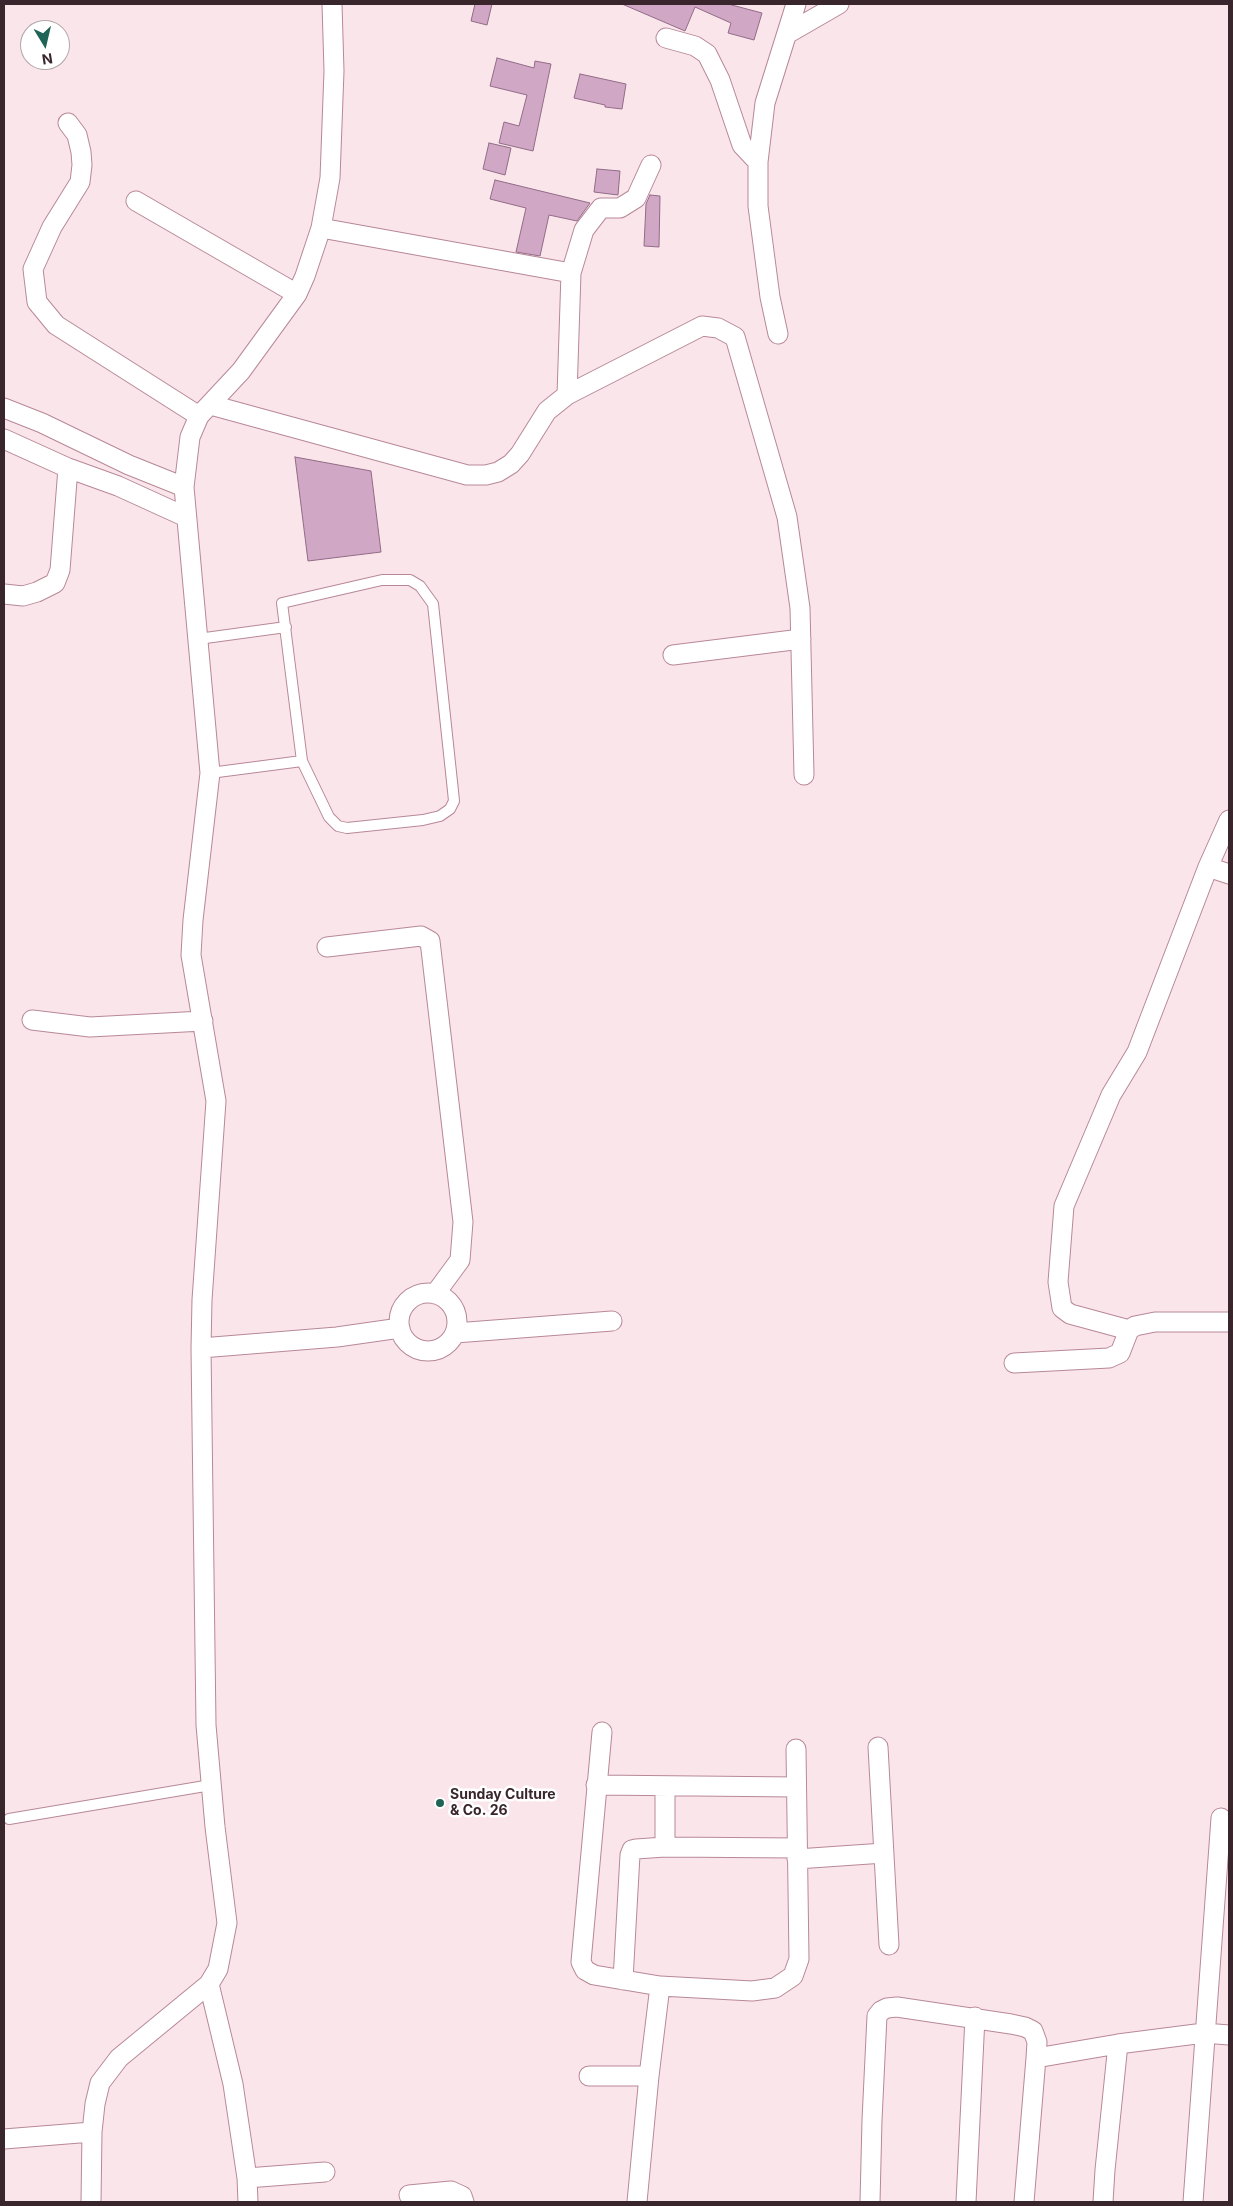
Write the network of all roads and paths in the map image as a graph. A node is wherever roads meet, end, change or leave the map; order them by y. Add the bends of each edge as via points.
1 (332, 4) edge
2 (796, 4) edge
3 (839, 4) edge
4 (787, 34) junction
5 (666, 38) dead end
6 (68, 123) dead end
7 (758, 162) junction
8 (651, 165) dead end
9 (136, 201) dead end
10 (322, 228) junction
11 (571, 272) junction
12 (297, 294) junction
13 (778, 334) dead end
14 (568, 395) junction
15 (4, 408) edge
16 (205, 411) junction
17 (42, 423) junction
18 (4, 439) edge
19 (31, 452) junction
20 (68, 468) junction
21 (184, 487) junction
22 (186, 517) junction
23 (4, 594) edge
24 (286, 627) junction
25 (801, 639) junction
26 (198, 640) junction
27 (673, 655) dead end
28 (302, 761) junction
29 (210, 772) junction
30 (804, 775) dead end
31 (1229, 820) edge
32 (1208, 867) junction
33 (1229, 874) edge
34 (327, 947) dead end
35 (32, 1020) dead end
36 (203, 1021) junction
37 (435, 1294) junction
38 (612, 1321) dead end
39 (1229, 1322) edge
40 (400, 1328) junction
41 (1129, 1330) junction
42 (455, 1333) junction
43 (201, 1348) junction
44 (1014, 1363) dead end
45 (602, 1732) dead end
46 (878, 1748) dead end
47 (796, 1749) dead end
48 (211, 1785) junction
49 (596, 1785) junction
50 (665, 1786) junction
51 (796, 1787) junction
52 (1221, 1818) dead end
53 (9, 1819) dead end
54 (664, 1847) junction
55 (797, 1853) junction
56 (884, 1853) junction
57 (889, 1945) dead end
58 (623, 1980) junction
59 (209, 1984) junction
60 (660, 1986) junction
61 (975, 2018) junction
62 (1204, 2033) junction
63 (1229, 2035) edge
64 (1118, 2044) junction
65 (1036, 2058) junction
66 (589, 2076) dead end
67 (648, 2076) junction
68 (92, 2132) junction
69 (4, 2139) edge
70 (325, 2172) dead end
71 (247, 2178) junction
72 (410, 2195) dead end
73 (91, 2202) edge
74 (248, 2202) edge
75 (464, 2202) edge
76 (638, 2202) edge
77 (870, 2202) edge
78 (966, 2202) edge
79 (1024, 2202) edge
80 (1103, 2202) edge
81 (1193, 2202) edge

1 - 10 street via 334,71 330,178
2 - 4 street
3 - 4 street
4 - 7 street via 765,104
5 - 7 street via 695,46 707,54 720,80 742,145
6 - 16 street via 77,135 82,152 80,182 52,227 33,269 37,302 56,325
7 - 13 street via 758,206
8 - 11 street via 636,198 620,208 601,208 584,230
9 - 12 street
10 - 11 street
10 - 12 street
11 - 14 street
12 - 16 street via 242,371
14 - 16 street via 547,411 511,464 486,475 467,475
14 - 25 street via 702,326 718,328 735,337 786,517 800,608
15 - 17 street
16 - 21 street via 190,437
17 - 19 street
17 - 21 street via 129,465
18 - 19 street
19 - 20 street
20 - 22 street via 118,486
20 - 23 street via 60,570 55,583 23,596
21 - 22 street
22 - 26 street
24 - 26 lane
24 - 28 lane
24 - 28 lane via 282,602 382,580 410,580 420,586 433,604 454,801 445,813 423,820 347,828 338,826 329,817
25 - 27 street
25 - 30 street
26 - 29 street
28 - 29 lane
29 - 36 street via 191,936 191,955
31 - 32 street
32 - 33 street
32 - 41 street via 1137,1052 1111,1095 1064,1206 1058,1282 1062,1308 1070,1314
34 - 37 street via 421,936 430,941 463,1222 460,1260
35 - 36 street via 90,1027
36 - 43 street via 216,1101
37 - 40 street via 425,1293 407,1302 401,1311
37 - 42 street via 452,1305 456,1314
38 - 42 street
39 - 41 street via 1154,1322
40 - 42 street via 407,1342 429,1351 445,1346
40 - 43 street via 337,1337
41 - 44 street via 1120,1353 1109,1358
43 - 48 street via 206,1725
45 - 49 street
46 - 56 street
47 - 51 street
48 - 53 lane
48 - 59 street via 227,1923 218,1969
49 - 50 street
49 - 58 street via 581,1962 585,1970 594,1975
50 - 51 street
50 - 54 street
51 - 55 street
52 - 62 street
54 - 55 street
54 - 58 street via 636,1849 630,1855
55 - 56 street
55 - 60 street via 799,1959 793,1976 775,1988 752,1991
56 - 57 street
58 - 60 street
59 - 68 street via 119,2058 100,2084
59 - 71 street via 233,2084
60 - 67 street
61 - 65 street via 1033,2031 1037,2042
61 - 77 street via 897,2007 887,2008 878,2016
61 - 78 street
62 - 63 street
62 - 64 street
62 - 81 street
64 - 65 street
64 - 80 street
65 - 79 street
66 - 67 street
67 - 76 street
68 - 69 street
68 - 73 street
70 - 71 street
71 - 74 street
72 - 75 street via 451,2191 462,2196

